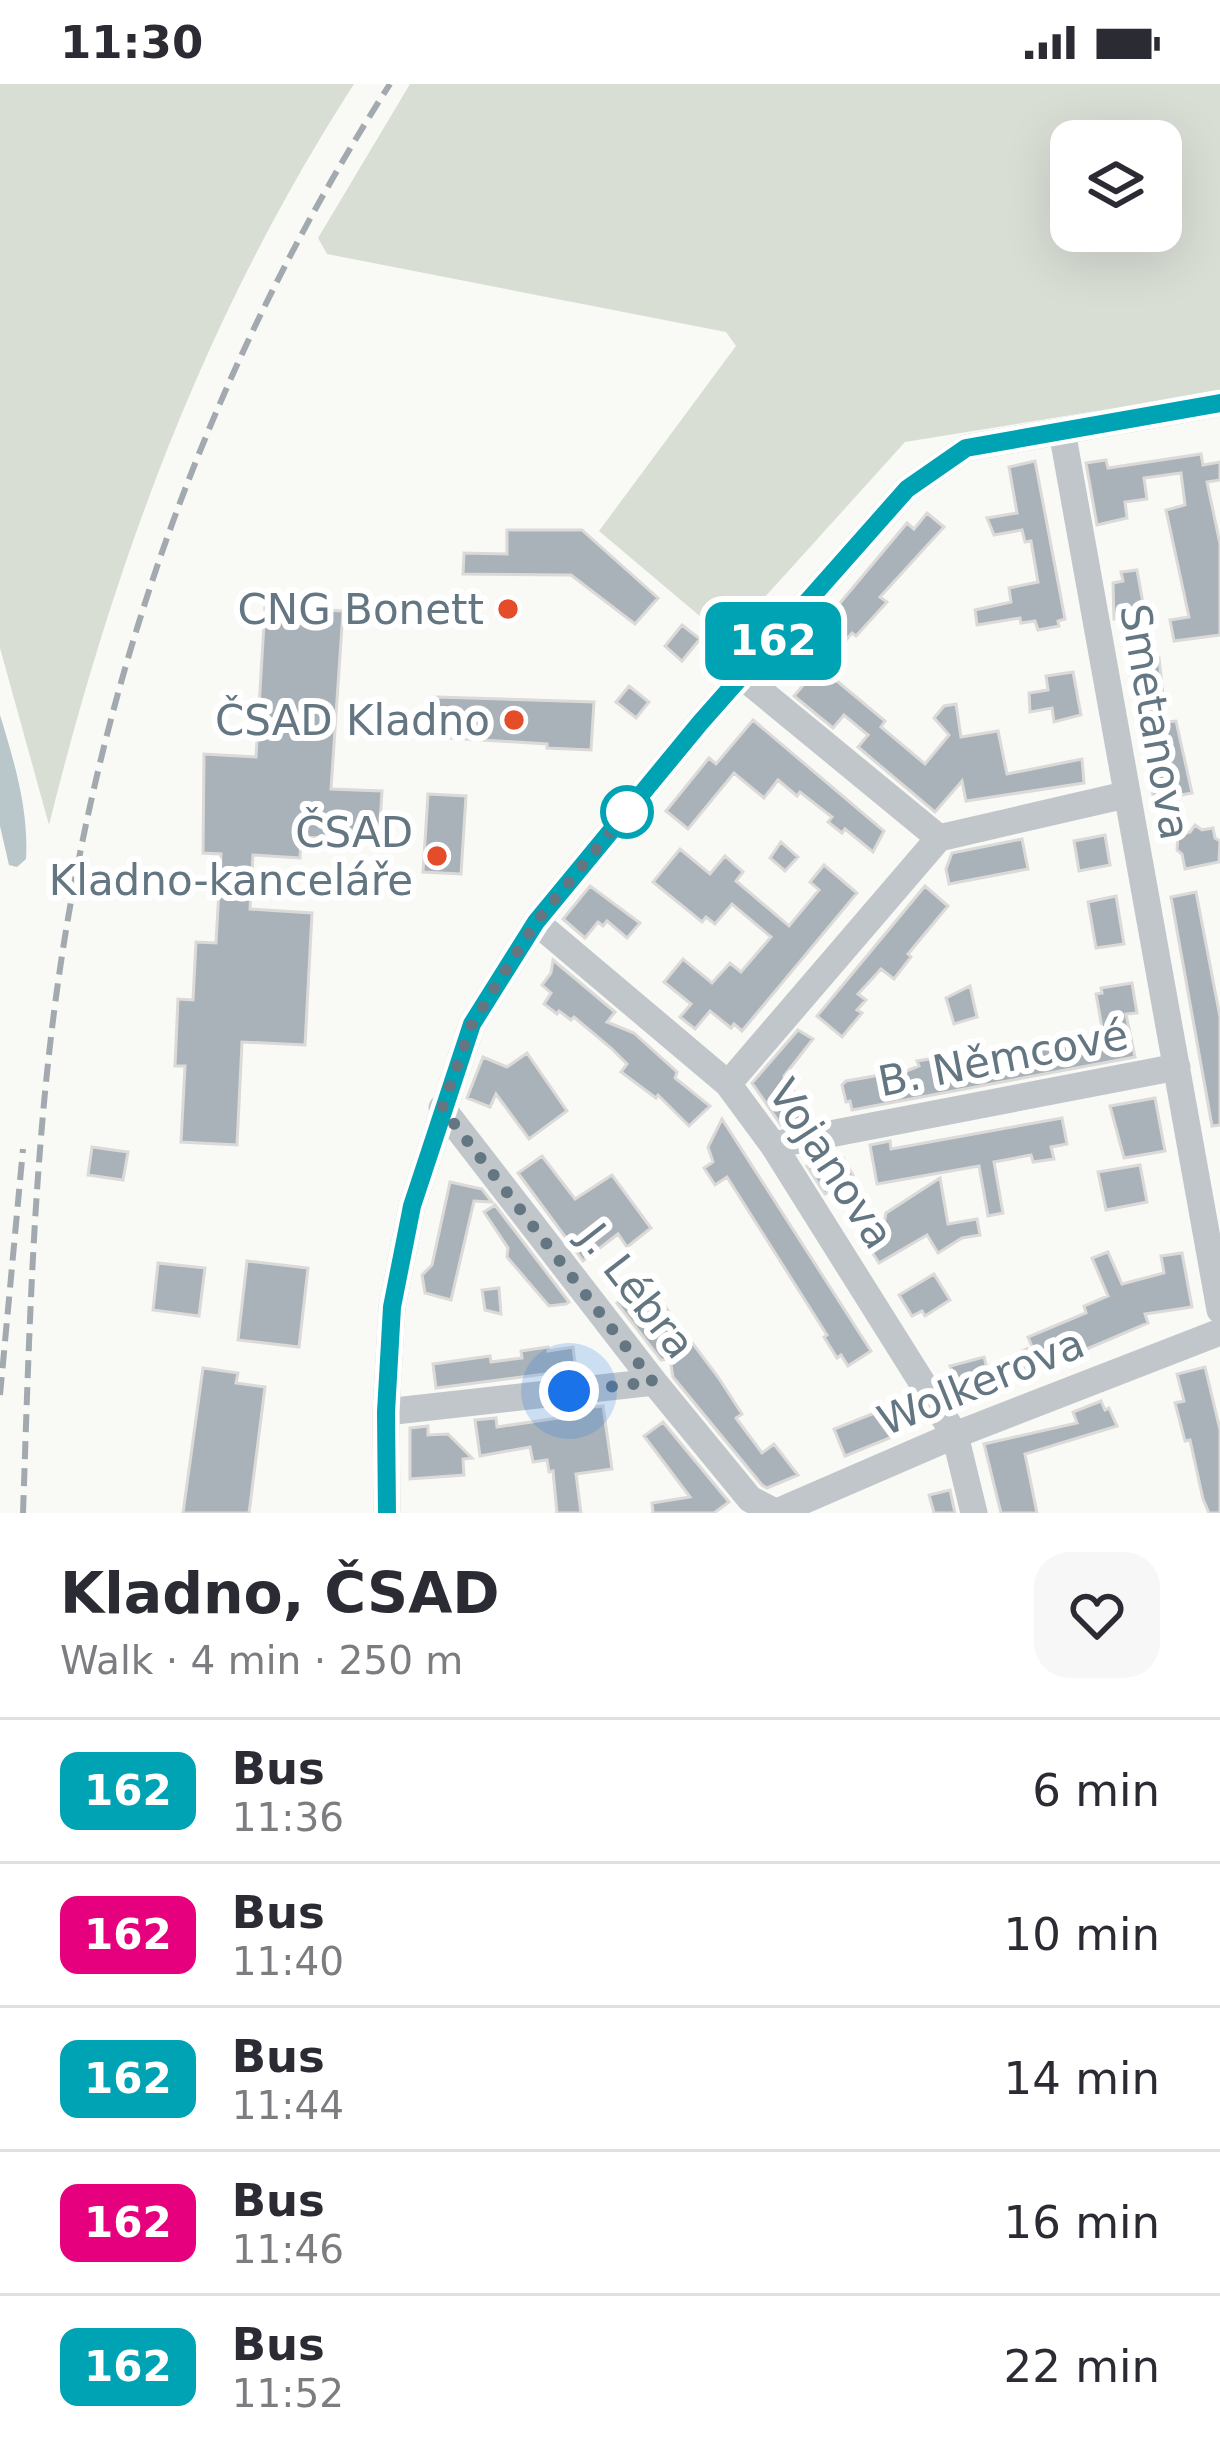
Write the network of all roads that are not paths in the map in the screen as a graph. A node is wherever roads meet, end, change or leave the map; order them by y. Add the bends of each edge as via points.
1 (1220, 403) edge
2 (1062, 430) junction
3 (742, 676) junction
4 (1125, 795) junction
5 (939, 838) junction
6 (536, 922) junction
7 (1177, 1067) junction
8 (728, 1084) junction
9 (442, 1108) junction
10 (773, 1145) junction
11 (1220, 1310) edge
12 (1220, 1332) edge
13 (653, 1382) junction
14 (386, 1412) junction
15 (955, 1435) junction
16 (387, 1513) edge
17 (776, 1513) edge
18 (974, 1513) edge

1 - 2 street
2 - 3 street via 966,448 930,470
2 - 4 street, Smetanova
3 - 5 street
3 - 6 street
4 - 5 street
4 - 7 street, Smetanova
5 - 8 street
6 - 8 street, Vojanova
6 - 9 street via 472,1024
7 - 10 street, B. Němcové
7 - 11 street, Smetanova
8 - 10 street, Vojanova
9 - 13 street, J. Lébra
9 - 14 street via 392,1307
10 - 15 street, Vojanova
12 - 15 street, Wolkerova
13 - 14 street
13 - 17 street, J. Lébra via 750,1499
14 - 16 street
15 - 17 street, Wolkerova
15 - 18 street, Vojanova

